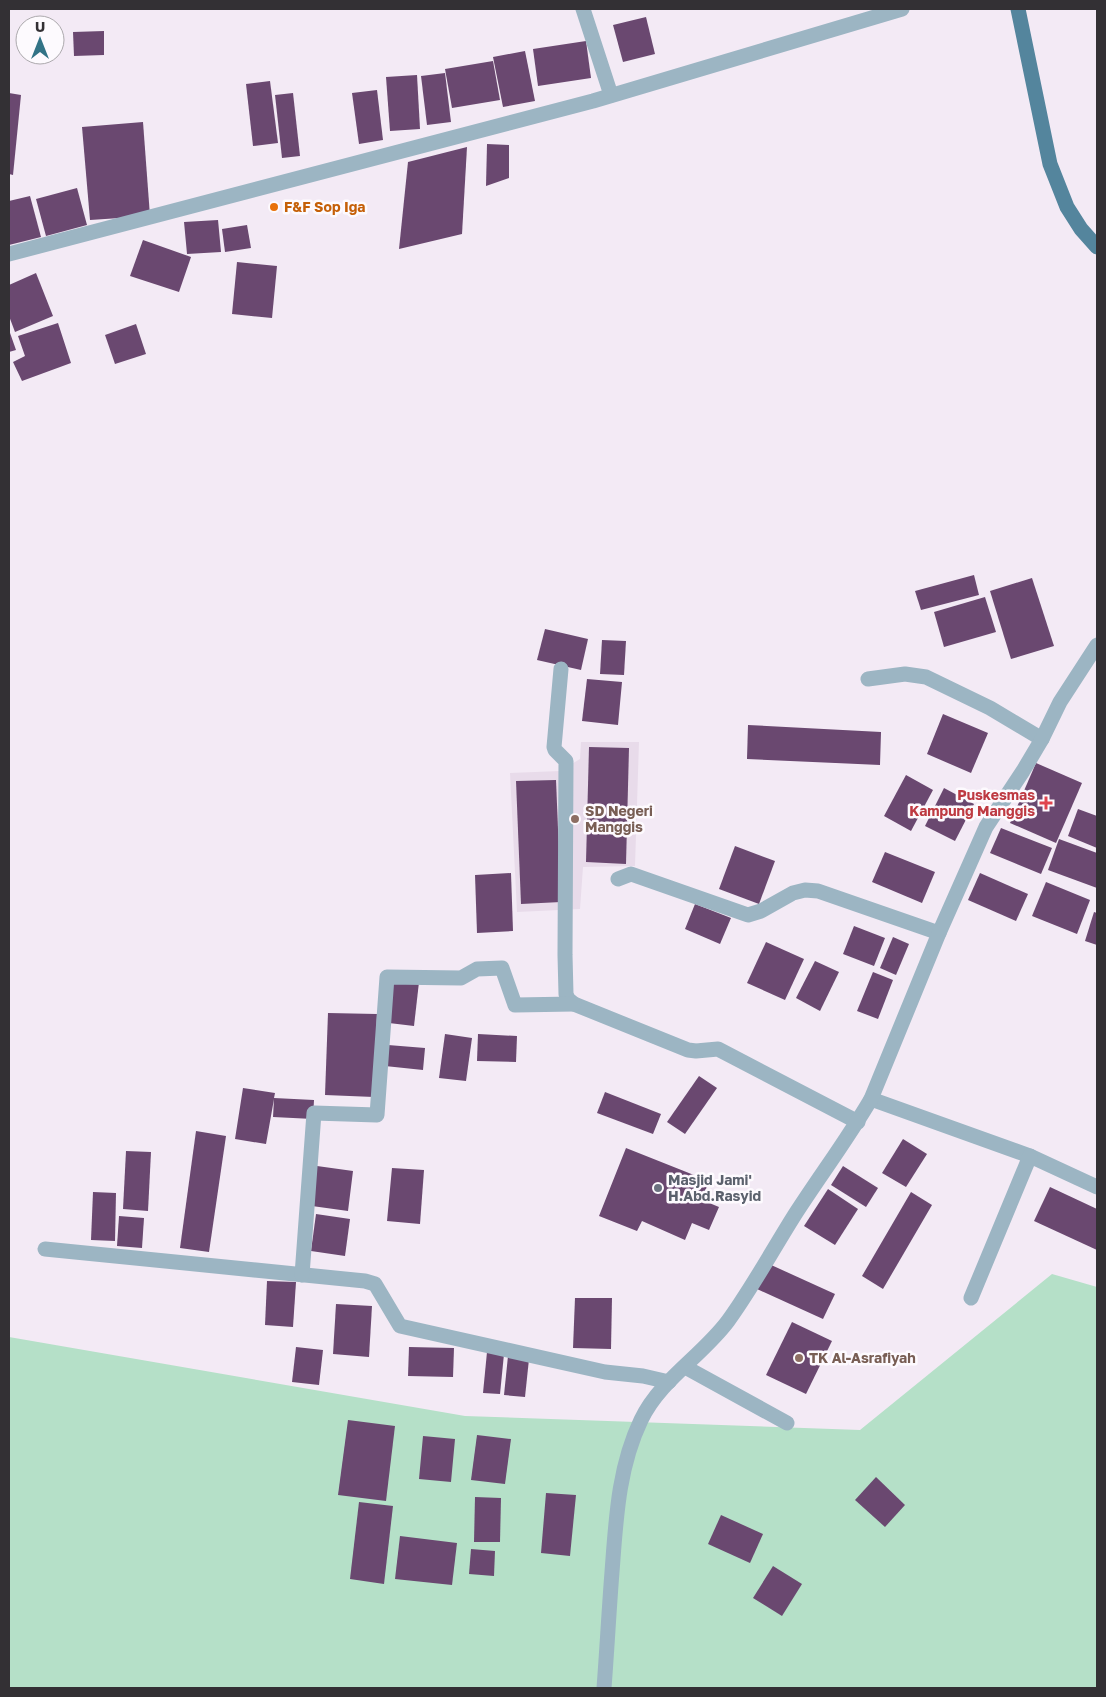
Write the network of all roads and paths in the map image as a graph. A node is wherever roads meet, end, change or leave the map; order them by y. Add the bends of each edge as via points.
1 (583, 9) edge
2 (902, 9) edge
3 (1018, 9) edge
4 (611, 95) junction
5 (1097, 247) edge
6 (9, 254) edge
7 (1097, 645) edge
8 (561, 669) dead end
9 (868, 679) dead end
10 (1042, 739) junction
11 (618, 879) dead end
12 (939, 933) junction
13 (574, 1004) junction
14 (871, 1099) junction
15 (858, 1122) junction
16 (1030, 1156) junction
17 (1097, 1188) edge
18 (45, 1249) dead end
19 (302, 1275) junction
20 (971, 1298) dead end
21 (684, 1368) junction
22 (670, 1382) junction
23 (788, 1423) dead end
24 (604, 1688) edge

1 - 4 street
2 - 4 street
3 - 5 main road via 1050,164 1067,207
4 - 6 street
7 - 10 street via 1060,702
8 - 13 street via 554,747 566,761 566,994
9 - 10 street via 904,674 926,677 990,708
10 - 12 street via 986,827
11 - 12 street via 631,874 748,915 793,893 818,891
12 - 14 street
13 - 15 street via 688,1050 718,1049
13 - 19 street via 515,1005 502,968 477,969 461,978 387,977 377,1115 314,1114
14 - 15 street
14 - 16 street
15 - 21 street via 727,1323
16 - 17 street
16 - 20 street
18 - 19 street
19 - 22 street via 375,1284 400,1326 605,1372
21 - 22 street
21 - 23 street
22 - 24 street via 641,1420 617,1504

